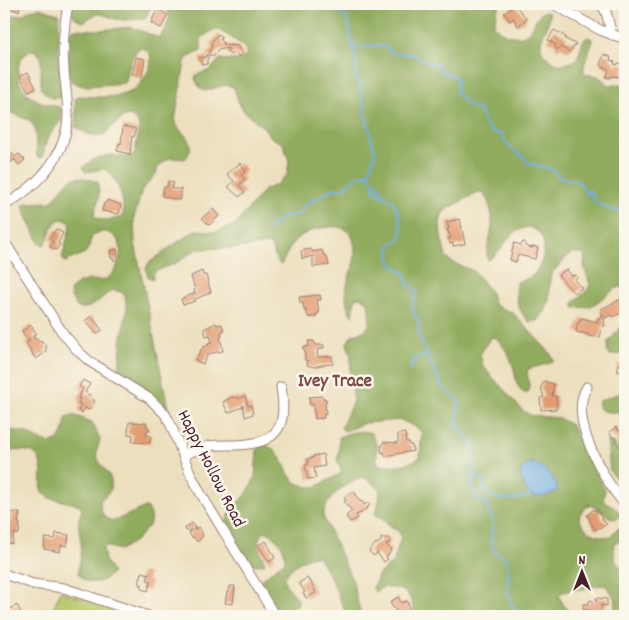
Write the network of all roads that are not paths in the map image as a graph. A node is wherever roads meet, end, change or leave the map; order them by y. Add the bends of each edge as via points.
1 (68, 4) edge
2 (553, 4) edge
3 (600, 4) edge
4 (612, 35) junction
5 (625, 39) edge
6 (4, 206) edge
7 (4, 240) edge
8 (281, 387) dead end
9 (587, 387) dead end
10 (183, 455) junction
11 (625, 505) edge
12 (4, 574) edge
13 (148, 616) edge
14 (275, 616) edge

1 - 6 street via 63,51 68,108 64,138 41,178
2 - 4 street
3 - 4 street via 606,12
4 - 5 street
7 - 10 street, Happy Hollow Road via 69,342 89,361 159,407 170,423
8 - 10 street via 283,419 270,438 247,445 208,446
9 - 11 street via 581,405 585,432 606,481
10 - 14 street, Happy Hollow Road via 201,494
12 - 13 street via 41,586 64,588

